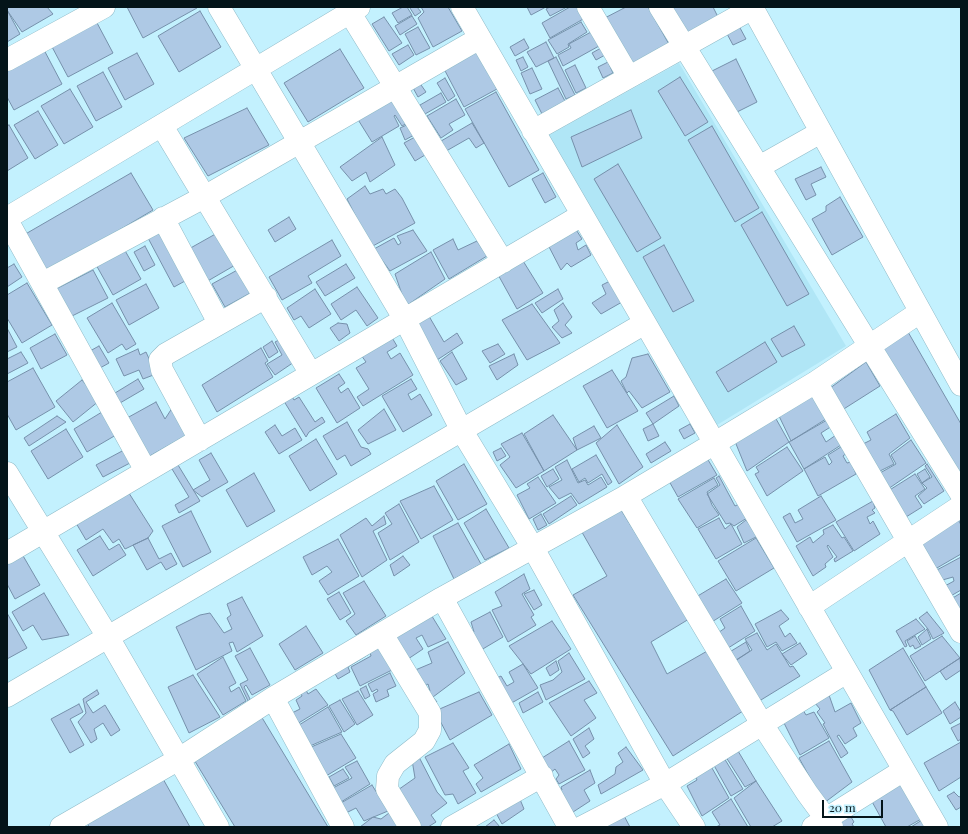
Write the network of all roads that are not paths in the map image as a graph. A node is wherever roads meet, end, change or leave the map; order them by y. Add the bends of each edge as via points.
1 (102, 7) edge
2 (219, 7) edge
3 (462, 7) edge
4 (588, 7) edge
5 (660, 7) edge
6 (753, 7) edge
7 (355, 10) edge
8 (480, 38) junction
9 (684, 46) junction
10 (7, 60) edge
11 (256, 70) junction
12 (629, 77) junction
13 (396, 88) junction
14 (162, 126) junction
15 (533, 131) junction
16 (821, 132) junction
17 (299, 142) junction
18 (759, 168) junction
19 (206, 196) junction
20 (582, 215) junction
21 (163, 218) junction
22 (7, 219) edge
23 (502, 262) junction
24 (43, 283) junction
25 (266, 297) junction
26 (920, 312) junction
27 (405, 320) junction
28 (219, 323) junction
29 (645, 324) junction
30 (870, 346) junction
31 (312, 374) junction
32 (816, 382) junction
33 (961, 385) edge
34 (462, 430) junction
35 (200, 440) junction
36 (715, 443) junction
37 (146, 471) junction
38 (7, 473) edge
39 (961, 494) edge
40 (626, 496) junction
41 (961, 506) edge
42 (44, 532) junction
43 (908, 540) junction
44 (533, 548) junction
45 (7, 553) edge
46 (442, 598) junction
47 (809, 607) junction
48 (961, 632) edge
49 (382, 634) junction
50 (108, 637) junction
51 (847, 672) junction
52 (7, 696) edge
53 (273, 698) junction
54 (762, 724) junction
55 (179, 759) junction
56 (904, 770) junction
57 (542, 776) junction
58 (665, 784) junction
59 (824, 824) edge
60 (70, 825) edge
61 (218, 827) edge
62 (343, 827) edge
63 (410, 827) edge
64 (452, 827) edge
65 (569, 827) edge
66 (582, 827) edge
67 (694, 827) edge
68 (937, 827) edge

1 - 10 street
2 - 11 street
3 - 8 street
4 - 12 street
5 - 9 street
6 - 9 street
6 - 16 street
7 - 11 street
7 - 13 street
8 - 13 street
8 - 15 street
9 - 12 street
9 - 18 street
11 - 14 street
11 - 17 street
12 - 15 street
13 - 17 street
13 - 23 street
14 - 19 street
14 - 22 street
15 - 20 street
16 - 18 street
16 - 26 street
17 - 19 street
17 - 27 street
18 - 30 street
19 - 21 street
19 - 25 street
20 - 23 street
20 - 29 street
21 - 24 street
21 - 28 street
22 - 24 street
23 - 27 street
24 - 37 street
25 - 28 street
25 - 31 street
26 - 30 street
26 - 33 street
27 - 31 street
27 - 34 street
28 - 35 street via 160,360 162,370
29 - 34 street
29 - 36 street
30 - 32 street
30 - 39 street
31 - 35 street
32 - 36 street
32 - 43 street
34 - 44 street
34 - 50 street
35 - 37 street
36 - 40 street
36 - 47 street
37 - 42 street
38 - 42 street
40 - 44 street
40 - 54 street
41 - 43 street
42 - 45 street
42 - 50 street
43 - 47 street
43 - 48 street
44 - 46 street
44 - 58 street
46 - 49 street
46 - 57 street
47 - 51 street
49 - 53 street
49 - 63 street via 430,713 430,730 424,741 395,764 388,776 387,789
50 - 52 street
50 - 55 street
51 - 54 street
51 - 56 street
53 - 55 street
53 - 62 street
54 - 58 street
54 - 59 street
55 - 60 street
55 - 61 street
56 - 59 street
56 - 68 street
57 - 64 street
57 - 65 street
58 - 66 street
58 - 67 street

